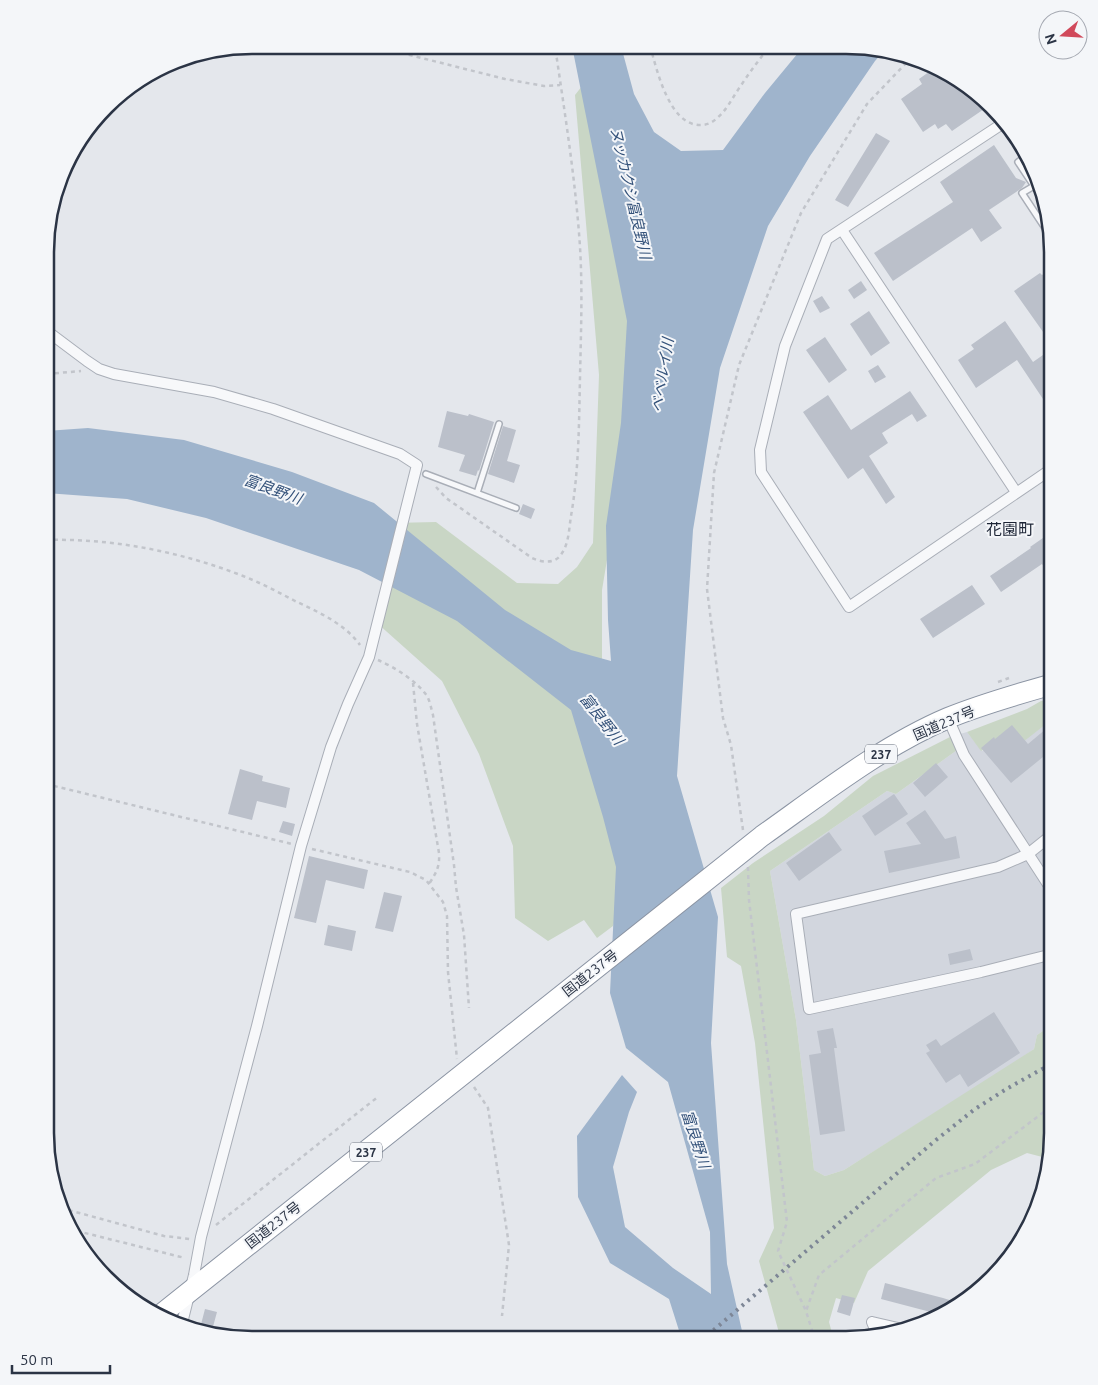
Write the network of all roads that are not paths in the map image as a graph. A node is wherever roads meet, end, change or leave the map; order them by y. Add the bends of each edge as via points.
1 (999, 126) edge
2 (1022, 160) edge
3 (1032, 183) edge
4 (1033, 186) edge
5 (1042, 224) edge
6 (842, 230) junction
7 (54, 336) edge
8 (499, 424) dead end
9 (426, 474) road end
10 (1044, 474) edge
11 (1016, 492) junction
12 (477, 493) junction
13 (516, 508) dead end
14 (1044, 687) edge
15 (948, 718) junction
16 (1044, 841) edge
17 (1028, 854) junction
18 (1044, 878) edge
19 (1044, 956) edge
20 (189, 1292) junction
21 (165, 1311) edge
22 (183, 1319) edge
23 (889, 1326) edge
24 (875, 1329) edge

1 - 6 street
2 - 3 lane via 1018,162
4 - 5 lane via 1022,194
6 - 11 street
6 - 11 street via 827,239 784,346 760,450 761,472 849,606
7 - 20 street via 99,369 214,392 273,409 400,454 417,465 370,653 331,747 301,846
8 - 12 lane
9 - 12 lane
10 - 11 street
12 - 13 lane
14 - 15 highway, 国道237号 / 237
15 - 17 street via 964,755
15 - 20 highway, 国道237号 / 237 via 897,744 762,836 739,862 572,988
16 - 17 street
17 - 18 street
17 - 19 street via 998,867 796,914 809,1009
20 - 21 highway, 国道237号 / 237
20 - 22 street
23 - 24 street via 872,1322

